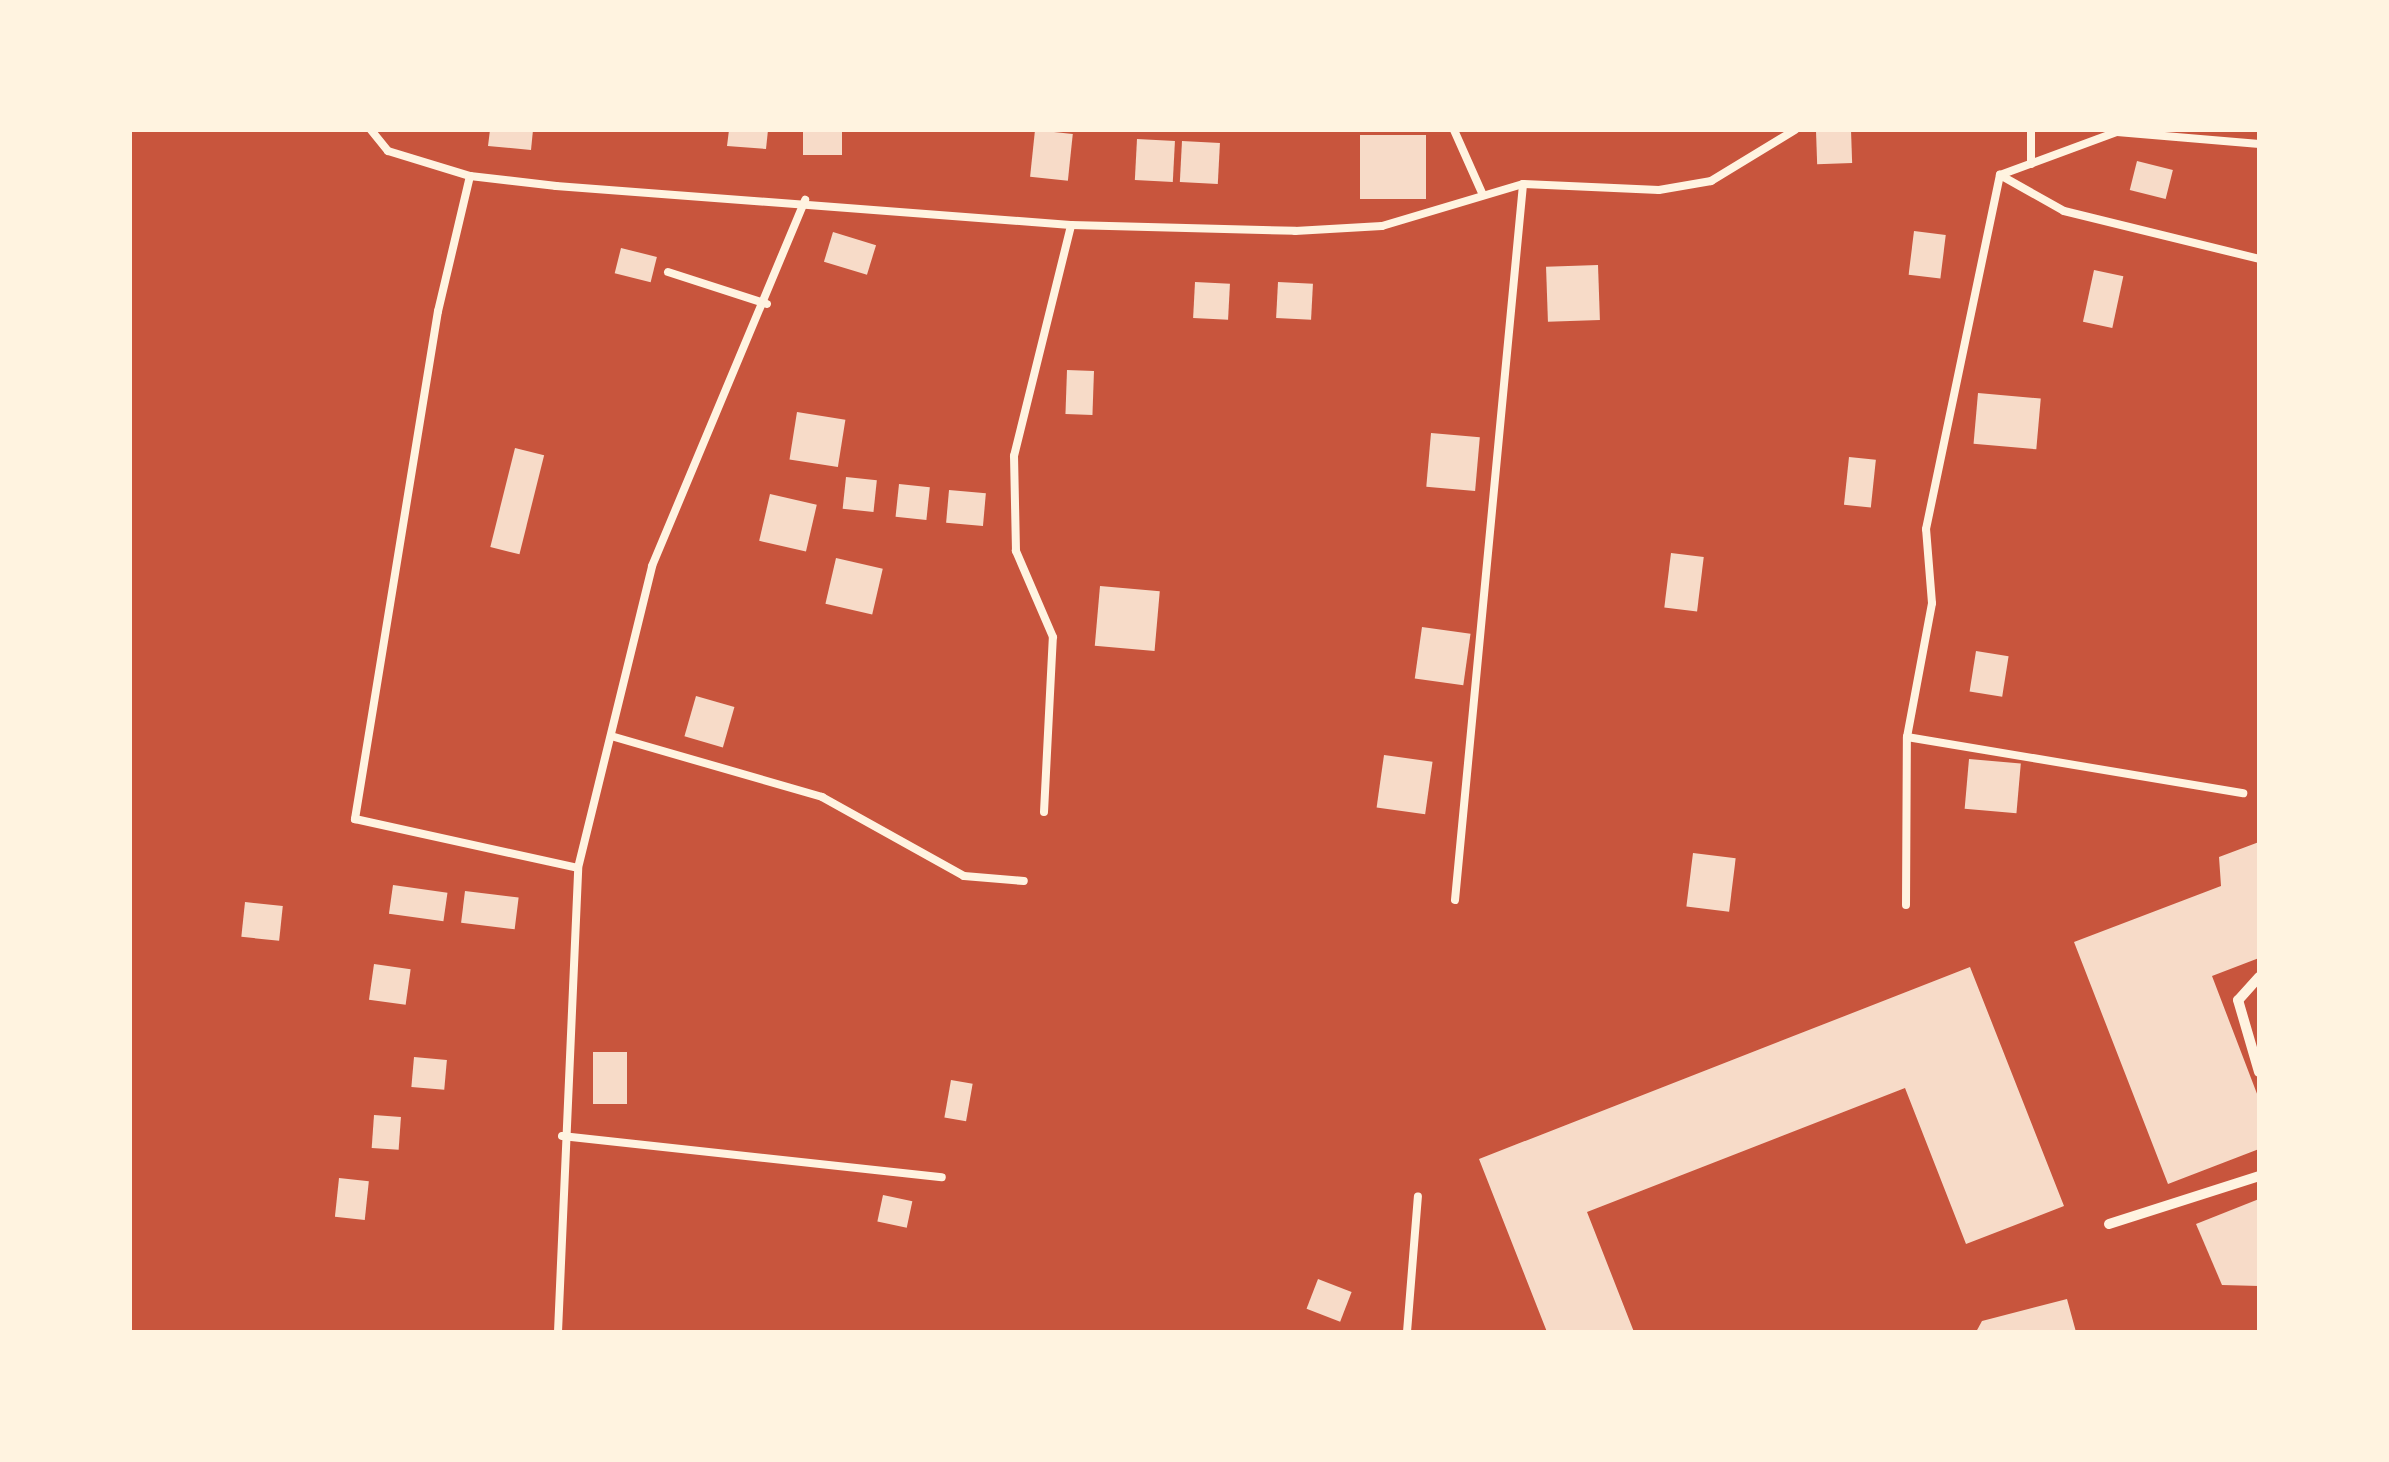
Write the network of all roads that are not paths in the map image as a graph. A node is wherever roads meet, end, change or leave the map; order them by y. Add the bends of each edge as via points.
1 (372, 130) edge
2 (1454, 130) edge
3 (1795, 130) edge
4 (2032, 130) edge
5 (2259, 144) edge
6 (2030, 164) junction
7 (2000, 175) junction
8 (470, 176) junction
9 (1524, 184) junction
10 (1483, 195) junction
11 (806, 200) junction
12 (1071, 224) junction
13 (2259, 259) edge
14 (668, 272) dead end
15 (768, 304) junction
16 (611, 736) junction
17 (1907, 737) junction
18 (2243, 794) dead end
19 (1044, 812) dead end
20 (578, 868) junction
21 (1024, 880) dead end
22 (1454, 900) dead end
23 (1906, 905) dead end
24 (2259, 977) edge
25 (2259, 1072) edge
26 (562, 1136) junction
27 (2259, 1176) edge
28 (942, 1177) dead end
29 (1418, 1196) dead end
30 (2109, 1224) dead end
31 (558, 1332) edge
32 (1407, 1332) edge

1 - 8 lane via 388,151
2 - 10 lane
3 - 9 lane via 1712,182 1659,190
4 - 6 lane
5 - 6 lane via 2118,132
6 - 7 lane
7 - 13 lane via 2064,212
7 - 17 lane via 1926,529 1932,603
8 - 11 lane via 723,200
8 - 20 lane via 438,311 355,820
9 - 10 lane
9 - 22 lane
10 - 12 lane via 1382,226 1294,231
11 - 12 lane
11 - 15 lane
12 - 19 lane via 1014,456 1016,551 1053,636
14 - 15 lane
15 - 16 lane via 652,566
16 - 20 lane
16 - 21 lane via 822,797 964,876
17 - 18 lane
17 - 23 lane
20 - 26 lane
24 - 25 street via 2238,1000
26 - 28 lane
26 - 31 lane
27 - 30 street
29 - 32 lane

